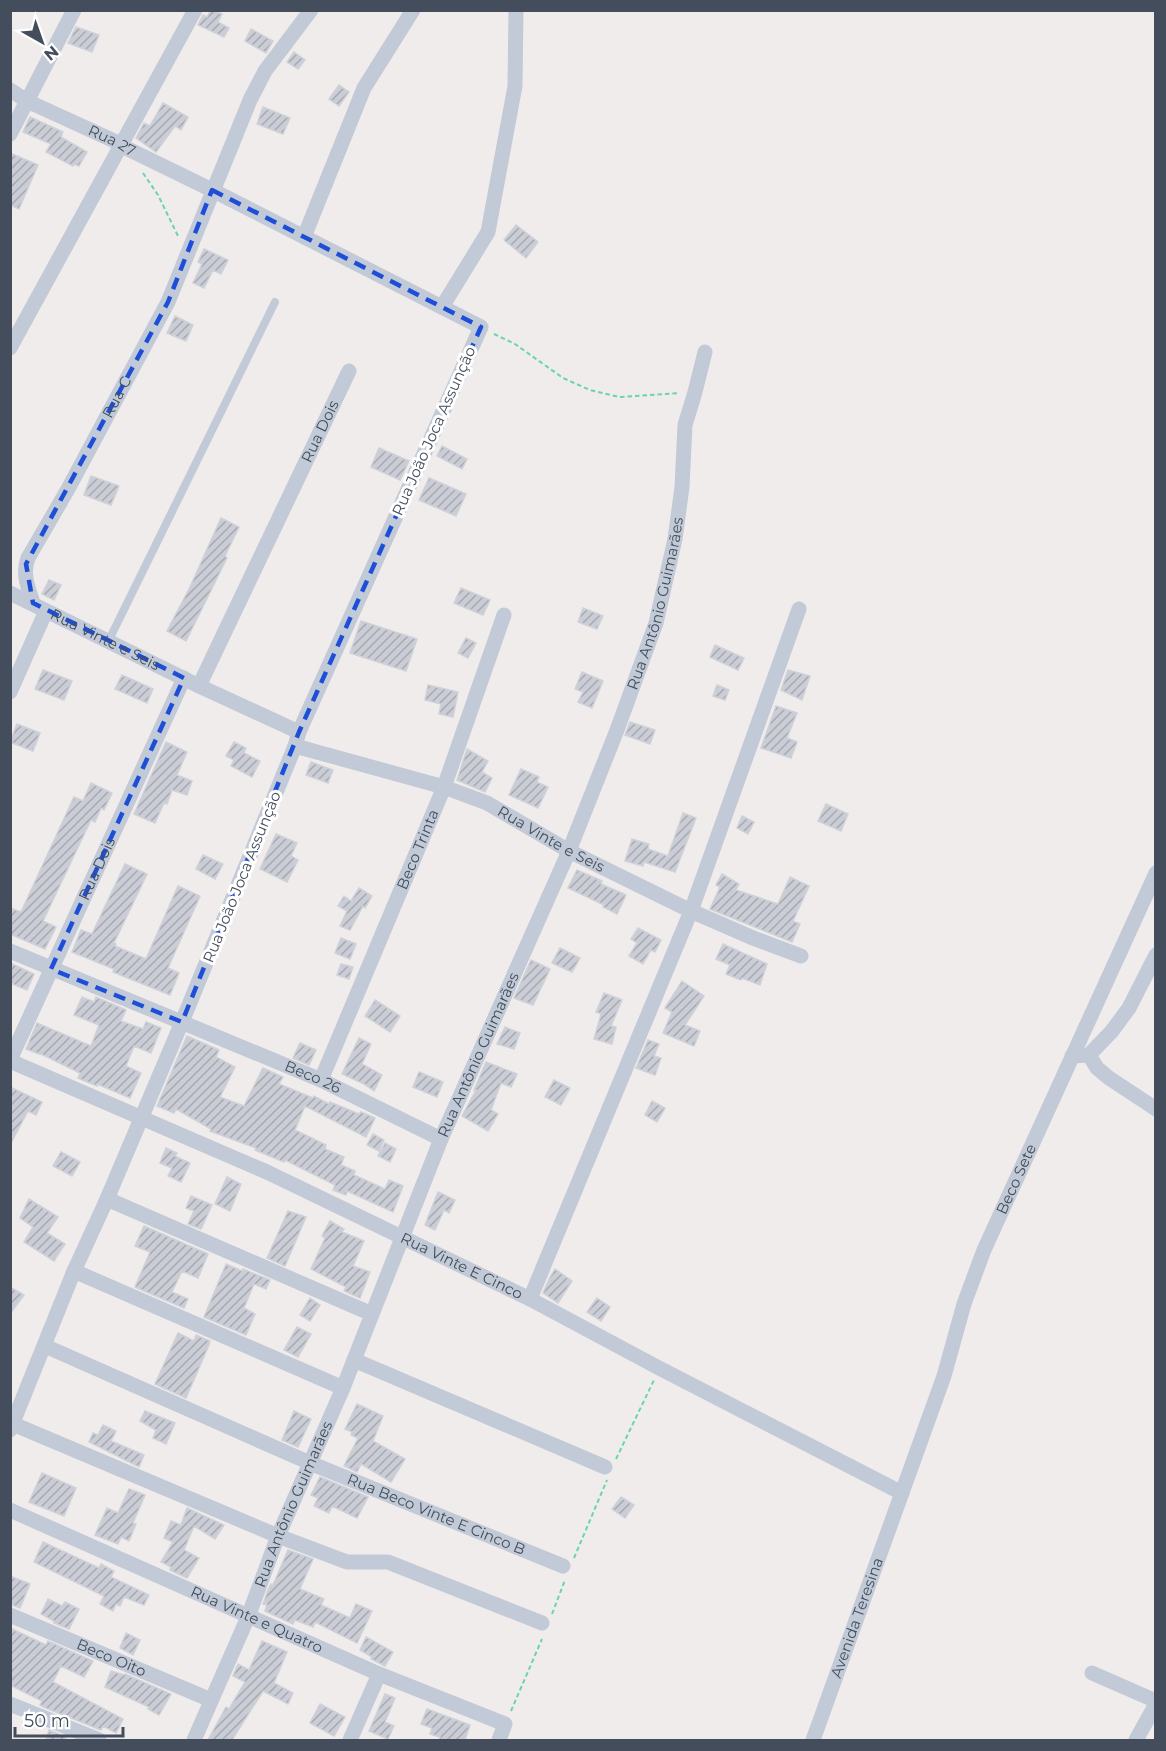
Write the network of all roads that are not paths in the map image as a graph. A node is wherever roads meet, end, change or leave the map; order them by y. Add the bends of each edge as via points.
1 (74, 10) edge
2 (195, 10) edge
3 (311, 10) edge
4 (413, 10) edge
5 (516, 10) edge
6 (10, 90) edge
7 (27, 100) junction
8 (10, 134) edge
9 (125, 146) junction
10 (212, 190) junction
11 (304, 237) junction
12 (274, 302) dead end
13 (442, 307) junction
14 (481, 327) joint
15 (10, 348) edge
16 (705, 352) dead end
17 (349, 371) dead end
18 (10, 593) edge
19 (39, 607) junction
20 (799, 609) dead end
21 (504, 615) dead end
22 (108, 642) junction
23 (184, 678) junction
24 (199, 686) junction
25 (10, 692) edge
26 (297, 739) junction
27 (444, 787) junction
28 (569, 851) junction
29 (1155, 873) edge
30 (690, 911) junction
31 (10, 951) edge
32 (1155, 955) edge
33 (801, 956) dead end
34 (51, 969) junction
35 (182, 1022) junction
36 (1089, 1055) junction
37 (1072, 1056) junction
38 (10, 1060) edge
39 (321, 1080) junction
40 (1155, 1109) edge
41 (142, 1118) junction
42 (441, 1139) junction
43 (107, 1199) junction
44 (402, 1238) junction
45 (74, 1271) junction
46 (530, 1299) junction
47 (372, 1314) junction
48 (45, 1346) junction
49 (354, 1360) junction
50 (343, 1389) junction
51 (12, 1427) edge
52 (310, 1463) junction
53 (610, 1466) road end
54 (902, 1493) junction
55 (10, 1510) edge
56 (278, 1536) junction
57 (567, 1568) road end
58 (10, 1615) edge
59 (248, 1617) junction
60 (545, 1625) road end
61 (1092, 1673) dead end
62 (379, 1674) junction
63 (211, 1700) junction
64 (1155, 1702) edge
65 (10, 1704) edge
66 (99, 1740) edge
67 (194, 1740) edge
68 (350, 1740) edge
69 (499, 1740) edge
70 (813, 1740) edge
71 (1136, 1740) edge

1 - 7 street
2 - 9 street
3 - 10 street, Rua C via 265,71
4 - 11 street via 364,88
5 - 13 street via 515,86 488,232
6 - 7 street, Rua 27
7 - 8 street
7 - 9 street, Rua 27
9 - 10 street, Rua 27
9 - 15 street
10 - 11 street, Rua 27
10 - 19 street, Rua C via 168,302 28,558 25,576
11 - 13 street, Rua 27
12 - 22 lane
13 - 14 street, Rua 27
14 - 26 street, Rua João Joca Assunção
16 - 28 street, Rua Antônio Guimarães via 685,425 675,539 656,623
17 - 24 street, Rua Dois
18 - 19 street, Rua Vinte e Seis
19 - 22 street, Rua Vinte e Seis
19 - 25 street
20 - 30 street
21 - 27 street, Beco Trinta
22 - 23 street, Rua Vinte e Seis
23 - 24 street, Rua Vinte e Seis
23 - 34 street, Rua Dois
24 - 26 street, Rua Vinte e Seis
26 - 27 street, Rua Vinte e Seis
26 - 35 street, Rua João Joca Assunção
27 - 28 street, Rua Vinte e Seis via 487,803
27 - 39 street, Beco Trinta
28 - 30 street, Rua Vinte e Seis
28 - 42 street, Rua Antônio Guimarães
29 - 37 street, Beco Sete
30 - 33 street, Rua Vinte e Seis
30 - 46 street
31 - 34 street, Beco 26
32 - 36 street via 1129,1008
34 - 35 street, Beco 26
34 - 38 street, Rua Dois
35 - 39 street, Beco 26
35 - 41 street, Rua João Joca Assunção
36 - 37 street
36 - 40 street via 1096,1068
37 - 54 street, Beco Sete via 984,1250
38 - 41 street, Rua Vinte E Cinco
39 - 42 street, Beco 26
41 - 43 street, Rua João Joca Assunção
41 - 44 street, Rua Vinte E Cinco via 269,1173
42 - 44 street, Rua Antônio Guimarães
43 - 45 street, Rua João Joca Assunção
43 - 47 street
44 - 46 street, Rua Vinte E Cinco
44 - 47 street, Rua Antônio Guimarães
45 - 48 street, Rua João Joca Assunção
45 - 50 street
46 - 54 street, Rua Vinte E Cinco
47 - 49 street, Rua Antônio Guimarães
48 - 51 street, Rua João Joca Assunção
48 - 52 street, Rua Beco Vinte E Cinco B
49 - 50 street, Rua Antônio Guimarães
49 - 53 street
50 - 52 street, Rua Antônio Guimarães
51 - 56 street
52 - 56 street, Rua Antônio Guimarães
52 - 57 street, Rua Beco Vinte E Cinco B
54 - 70 street, Avenida Teresina
55 - 59 street, Rua Vinte e Quatro
56 - 59 street, Rua Antônio Guimarães
56 - 60 street via 347,1562 388,1562
58 - 63 street, Beco Oito
59 - 62 street, Rua Vinte e Quatro
59 - 63 street, Rua Antônio Guimarães
61 - 64 street
62 - 68 street
62 - 69 street, Rua Vinte e Quatro via 505,1724
63 - 67 street, Rua Antônio Guimarães
64 - 71 street
65 - 66 street

